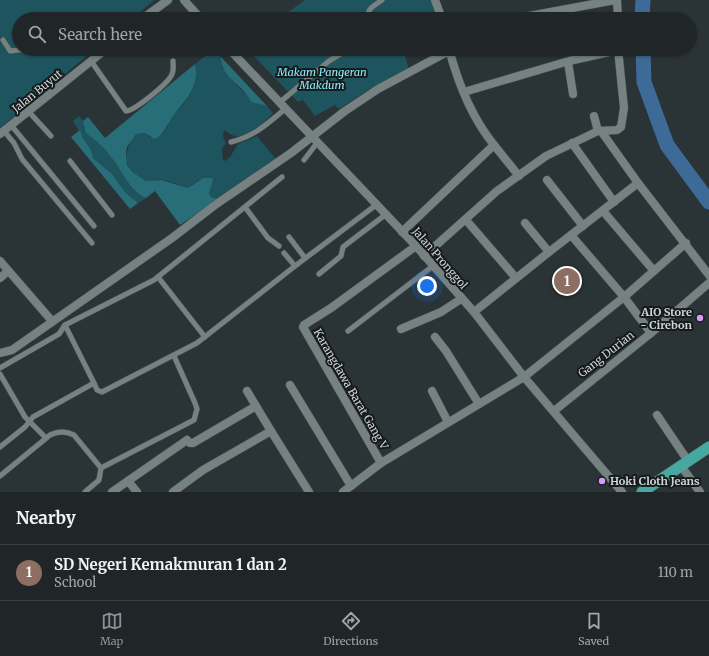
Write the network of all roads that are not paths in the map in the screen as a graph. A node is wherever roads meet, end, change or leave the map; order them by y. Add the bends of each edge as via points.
1 (184, 0) edge
2 (382, 0) edge
3 (435, 0) edge
4 (616, 0) edge
5 (166, 1) edge
6 (151, 12) edge
7 (195, 12) edge
8 (368, 12) edge
9 (439, 12) edge
10 (551, 12) edge
11 (617, 12) edge
12 (3, 40) dead end
13 (12, 51) edge
14 (96, 56) edge
15 (236, 56) edge
16 (337, 56) edge
17 (438, 56) edge
18 (451, 56) edge
19 (591, 56) edge
20 (619, 56) edge
21 (91, 61) junction
22 (173, 61) dead end
23 (568, 62) junction
24 (464, 92) junction
25 (573, 94) dead end
26 (282, 106) junction
27 (29, 112) junction
28 (594, 116) dead end
29 (11, 125) junction
30 (600, 131) junction
31 (2, 133) edge
32 (51, 136) dead end
33 (315, 140) junction
34 (231, 142) dead end
35 (572, 143) junction
36 (494, 145) junction
37 (304, 160) dead end
38 (70, 161) dead end
39 (519, 176) junction
40 (282, 177) dead end
41 (547, 180) dead end
42 (638, 183) junction
43 (614, 202) junction
44 (376, 205) junction
45 (245, 207) junction
46 (603, 211) junction
47 (112, 215) dead end
48 (385, 215) junction
49 (466, 220) junction
50 (525, 223) dead end
51 (94, 226) dead end
52 (583, 226) junction
53 (402, 232) junction
54 (571, 235) junction
55 (289, 237) dead end
56 (92, 243) dead end
57 (686, 244) junction
58 (279, 246) dead end
59 (416, 246) junction
60 (549, 252) junction
61 (284, 253) dead end
62 (424, 256) junction
63 (305, 258) junction
64 (0, 261) edge
65 (294, 266) junction
66 (433, 266) junction
67 (8, 271) junction
68 (654, 271) junction
69 (319, 274) dead end
70 (709, 275) edge
71 (158, 277) junction
72 (0, 278) edge
73 (516, 278) junction
74 (709, 283) edge
75 (624, 297) junction
76 (461, 299) junction
77 (474, 312) junction
78 (52, 321) junction
79 (65, 325) junction
80 (401, 329) dead end
81 (348, 331) dead end
82 (651, 333) junction
83 (205, 337) junction
84 (435, 337) dead end
85 (0, 353) edge
86 (174, 356) junction
87 (0, 368) edge
88 (0, 374) edge
89 (524, 377) junction
90 (94, 383) junction
91 (290, 385) dead end
92 (247, 391) dead end
93 (432, 391) dead end
94 (479, 404) junction
95 (256, 406) junction
96 (554, 410) junction
97 (657, 415) dead end
98 (29, 422) junction
99 (448, 422) junction
100 (271, 431) junction
101 (46, 438) junction
102 (0, 447) edge
103 (709, 447) edge
104 (381, 463) junction
105 (684, 464) junction
106 (100, 468) junction
107 (0, 476) edge
108 (128, 481) junction
109 (351, 486) junction
110 (85, 492) edge
111 (112, 492) edge
112 (137, 492) edge
113 (173, 492) edge
114 (309, 492) edge
115 (344, 492) edge
116 (622, 492) edge
117 (642, 492) edge
118 (700, 492) edge

1 - 7 street
2 - 8 lane via 371,6
3 - 9 street
4 - 10 street
4 - 11 street
5 - 6 street
12 - 13 lane
14 - 21 street, Jalan Buyut
15 - 26 street, Jalan Pronggol
16 - 26 lane
17 - 33 street via 378,89 345,111
18 - 24 street
19 - 23 street
20 - 30 street via 624,96 621,128
21 - 22 lane via 126,111 138,106 166,82 172,74
21 - 27 street, Jalan Buyut
23 - 24 street
23 - 25 street
24 - 36 street via 469,107
26 - 33 street, Jalan Pronggol
26 - 34 lane via 257,132
27 - 29 street, Jalan Buyut
27 - 32 lane
28 - 30 street
29 - 31 street, Jalan Buyut
29 - 51 lane
30 - 35 street
30 - 42 street
31 - 56 lane via 14,143 22,159
33 - 37 lane
33 - 44 street, Jalan Pronggol
33 - 78 street
35 - 39 street via 546,156
35 - 43 street
36 - 39 street
36 - 53 street
38 - 47 lane
39 - 49 street via 497,191
40 - 45 lane
41 - 52 street
42 - 43 street
42 - 57 street
43 - 46 street
44 - 48 street, Jalan Pronggol
44 - 63 lane
45 - 58 lane via 268,238
45 - 71 lane
46 - 52 street
46 - 68 street
48 - 53 street, Jalan Pronggol
48 - 69 lane via 343,247 341,256
49 - 62 street
49 - 73 street
50 - 60 street
52 - 54 street
53 - 59 street, Jalan Pronggol
54 - 60 street
54 - 75 street
55 - 63 lane
57 - 68 street
57 - 70 street
59 - 62 street, Jalan Pronggol
59 - 104 street, Karangdawa Barat Gang V via 304,325 339,393
60 - 73 street
61 - 65 lane
62 - 66 street, Jalan Pronggol
63 - 65 lane
64 - 67 street
65 - 83 lane
66 - 76 street, Jalan Pronggol
66 - 81 lane
67 - 72 street
67 - 78 street
68 - 75 street
71 - 79 lane
71 - 83 lane
73 - 77 street
74 - 82 street, Gang Durian
75 - 82 street
75 - 89 street
76 - 77 street, Jalan Pronggol
76 - 80 street via 441,312
77 - 89 street, Jalan Pronggol
78 - 85 street via 12,350
79 - 87 lane via 59,334
79 - 90 lane
82 - 96 street, Gang Durian
83 - 86 lane
84 - 94 street
86 - 90 lane via 102,392 97,390
86 - 106 lane via 195,403 194,420
88 - 98 lane
89 - 94 street
89 - 96 street, Jalan Pronggol
90 - 98 lane via 32,417
91 - 109 street
92 - 95 street
93 - 99 street
94 - 99 street
95 - 100 street
95 - 108 street via 193,443 187,440
96 - 116 street, Jalan Pronggol
97 - 105 street
98 - 101 lane
98 - 102 lane
99 - 104 street
100 - 113 street via 203,470
100 - 114 street
101 - 106 lane via 56,433 74,435
101 - 107 lane
103 - 105 highway
104 - 109 street
105 - 117 highway
105 - 118 street
106 - 110 lane via 99,480
108 - 111 street
108 - 112 street
109 - 115 street

